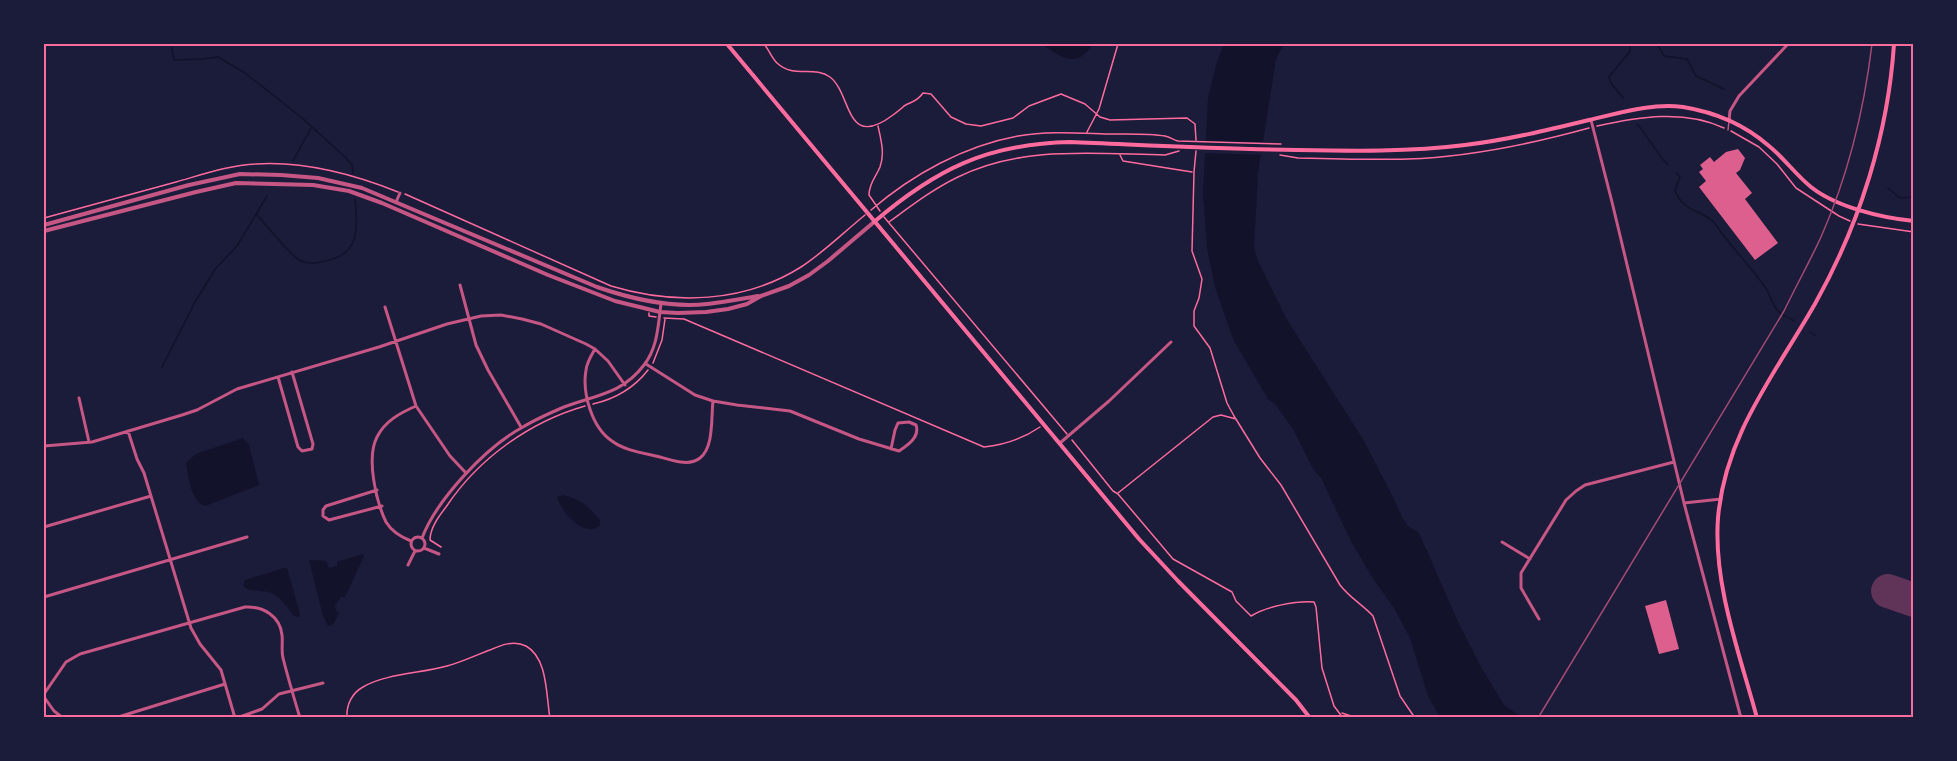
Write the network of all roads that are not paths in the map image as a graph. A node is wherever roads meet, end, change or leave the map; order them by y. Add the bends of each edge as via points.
1 (727, 44) edge
2 (1788, 44) edge
3 (1894, 44) edge
4 (1591, 120) junction
5 (1729, 121) junction
6 (1728, 130) road end
7 (400, 193) road end
8 (396, 202) junction
9 (393, 208) junction
10 (1858, 211) junction
11 (390, 214) dead end
12 (1914, 221) edge
13 (874, 222) junction
14 (44, 225) edge
15 (44, 231) edge
16 (460, 285) dead end
17 (761, 296) junction
18 (661, 304) junction
19 (385, 307) dead end
20 (660, 312) junction
21 (469, 319) junction
22 (395, 342) junction
23 (1171, 342) dead end
24 (595, 349) junction
25 (646, 364) junction
26 (292, 372) junction
27 (278, 377) junction
28 (625, 385) junction
29 (79, 398) dead end
30 (588, 399) junction
31 (713, 401) junction
32 (416, 406) junction
33 (521, 428) junction
34 (128, 431) junction
35 (89, 442) junction
36 (1060, 443) junction
37 (44, 446) edge
38 (891, 449) junction
39 (1674, 462) junction
40 (466, 473) junction
41 (376, 490) junction
42 (151, 496) junction
43 (1721, 499) junction
44 (1684, 503) junction
45 (382, 506) junction
46 (44, 527) edge
47 (247, 537) dead end
48 (422, 538) junction
49 (411, 541) junction
50 (1502, 542) dead end
51 (424, 548) junction
52 (415, 551) junction
53 (439, 554) dead end
54 (1530, 559) junction
55 (170, 560) junction
56 (408, 565) dead end
57 (44, 597) edge
58 (1539, 618) dead end
59 (189, 622) junction
60 (324, 683) dead end
61 (225, 684) junction
62 (292, 690) junction
63 (44, 695) edge
64 (63, 717) edge
65 (117, 717) edge
66 (236, 717) edge
67 (300, 717) edge
68 (1310, 717) edge
69 (1741, 717) edge
70 (1757, 717) edge

1 - 13 main road
2 - 5 street via 1739,96
3 - 10 main road via 1891,84
4 - 5 main road via 1662,106 1697,110
4 - 13 main road via 1466,145 1382,150 1277,152 1050,143 995,151 960,164 936,176
4 - 39 street
5 - 6 lane
5 - 10 main road via 1770,146 1812,187
7 - 8 street
8 - 9 street
8 - 14 street via 362,188 318,178 240,174
8 - 18 street via 597,287
9 - 11 street
9 - 15 street via 349,191 313,185 236,183
9 - 20 street via 548,275 615,301
10 - 12 main road
10 - 43 main road via 1816,301 1743,424 1731,454
13 - 17 street via 809,275
13 - 36 main road
16 - 21 street
17 - 18 street via 706,304
17 - 20 street via 747,304 706,312
18 - 20 street
19 - 22 street
20 - 25 street via 656,342
21 - 22 street
21 - 24 street via 501,315 522,319
21 - 33 street via 476,345
22 - 26 street
22 - 32 street
23 - 36 street
24 - 28 street
24 - 30 street via 585,373
25 - 28 street
25 - 31 street via 695,395
26 - 27 street
26 - 27 street via 313,444 307,452 298,447
27 - 34 street via 237,388 182,416
28 - 30 street
29 - 35 street
30 - 31 street via 599,429 613,442 688,463 695,462 706,451
30 - 33 street
31 - 38 street via 790,411
32 - 40 street
32 - 41 street via 396,415 376,438 371,456
33 - 40 street
34 - 35 street
34 - 42 street
35 - 37 street
36 - 68 main road via 1158,560
38 - 38 street via 899,451 907,445 916,436 916,425 898,423
39 - 44 street
39 - 54 street via 1576,490 1564,502
40 - 48 street
41 - 45 street
41 - 45 street via 326,506 324,516 329,520
42 - 46 street
42 - 55 street
43 - 44 street
43 - 70 main road via 1720,572
44 - 69 street
45 - 49 street via 387,523 399,536
47 - 55 street
48 - 49 street
48 - 51 street
49 - 52 street
50 - 54 street
51 - 52 street
51 - 53 street
52 - 56 street
54 - 58 street via 1520,583
55 - 57 street
55 - 59 street
59 - 61 street via 195,637 221,670
59 - 62 street via 245,607 264,610 279,623 282,655
59 - 63 street via 72,657
60 - 62 street
61 - 65 street
61 - 66 street
62 - 66 street via 272,698 256,712
62 - 67 street
63 - 64 street

